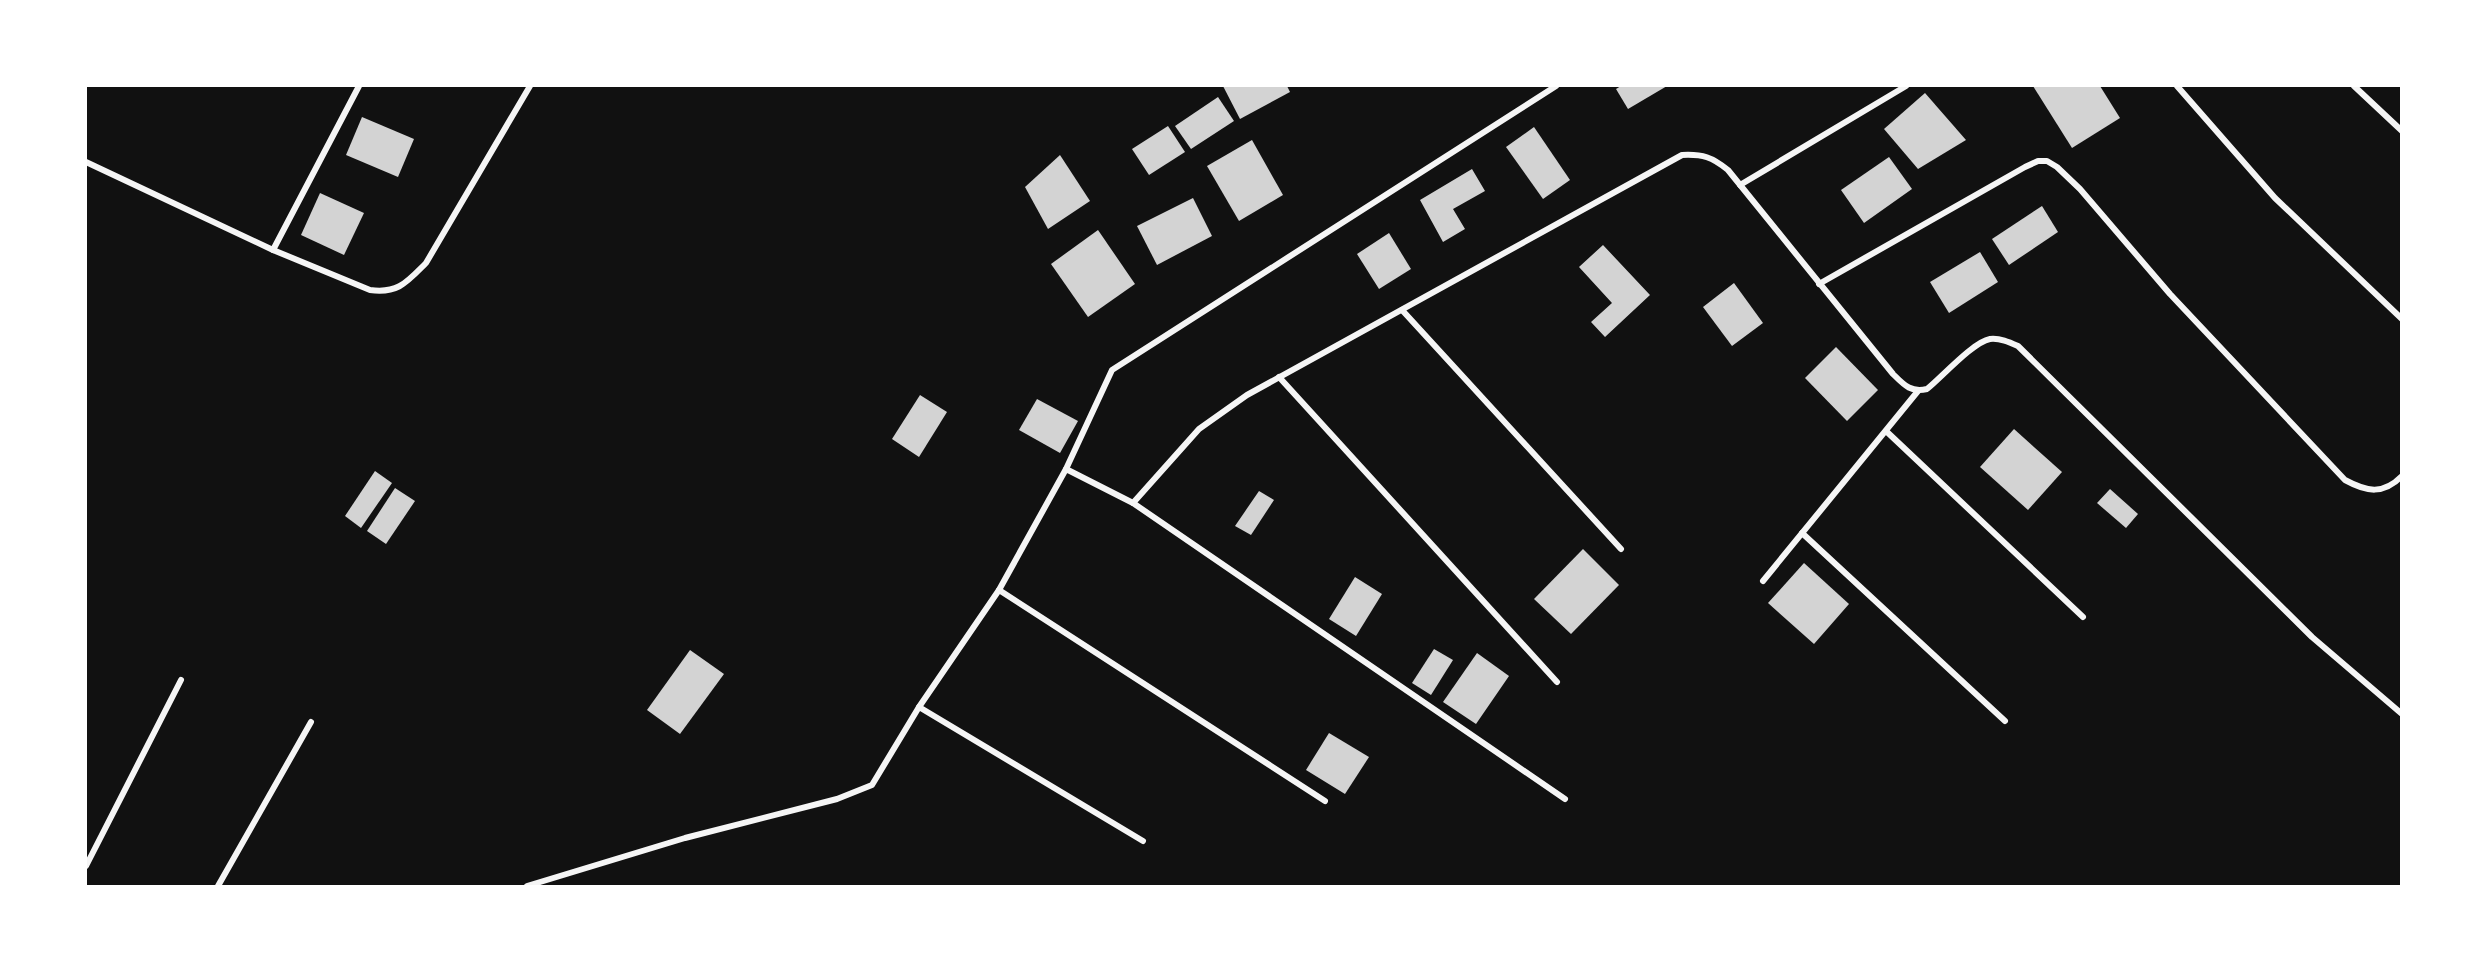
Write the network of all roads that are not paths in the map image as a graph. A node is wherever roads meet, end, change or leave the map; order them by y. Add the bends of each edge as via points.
1 (359, 86) edge
2 (530, 86) edge
3 (1556, 86) edge
4 (1906, 86) edge
5 (2177, 86) edge
6 (2354, 86) edge
7 (2402, 132) edge
8 (86, 162) edge
9 (1740, 185) junction
10 (273, 250) junction
11 (1820, 284) junction
12 (1402, 310) junction
13 (2402, 319) edge
14 (1279, 377) junction
15 (1918, 391) junction
16 (1886, 431) junction
17 (1066, 469) junction
18 (2402, 476) edge
19 (1133, 503) junction
20 (1802, 533) junction
21 (1621, 549) dead end
22 (1763, 581) dead end
23 (999, 590) junction
24 (2083, 617) dead end
25 (181, 680) dead end
26 (1557, 682) dead end
27 (919, 706) junction
28 (2402, 714) edge
29 (2005, 721) dead end
30 (311, 722) dead end
31 (1565, 799) dead end
32 (1325, 801) dead end
33 (1143, 841) dead end
34 (86, 866) edge
35 (218, 886) edge
36 (527, 886) edge

1 - 10 street
2 - 10 street via 426,263 404,285 385,292 370,290
3 - 17 street via 1112,370
4 - 9 street
5 - 13 street via 2275,198
6 - 7 street
8 - 10 street
9 - 11 street
9 - 12 street via 1713,158 1682,155
11 - 15 street via 1893,374
11 - 18 street via 2025,167 2047,162 2080,189 2170,294 2345,480 2372,491 2385,489
12 - 14 street
12 - 21 street
14 - 19 street via 1199,429
14 - 26 street
15 - 16 street
15 - 28 street via 1927,389 1989,339 2018,346 2312,637
16 - 20 street
16 - 24 street
17 - 19 street
17 - 23 street
19 - 31 street
20 - 22 street
20 - 29 street
23 - 27 street
23 - 32 street
25 - 34 street
27 - 33 street
27 - 36 street via 886,765 872,785 863,790 685,837
30 - 35 street

